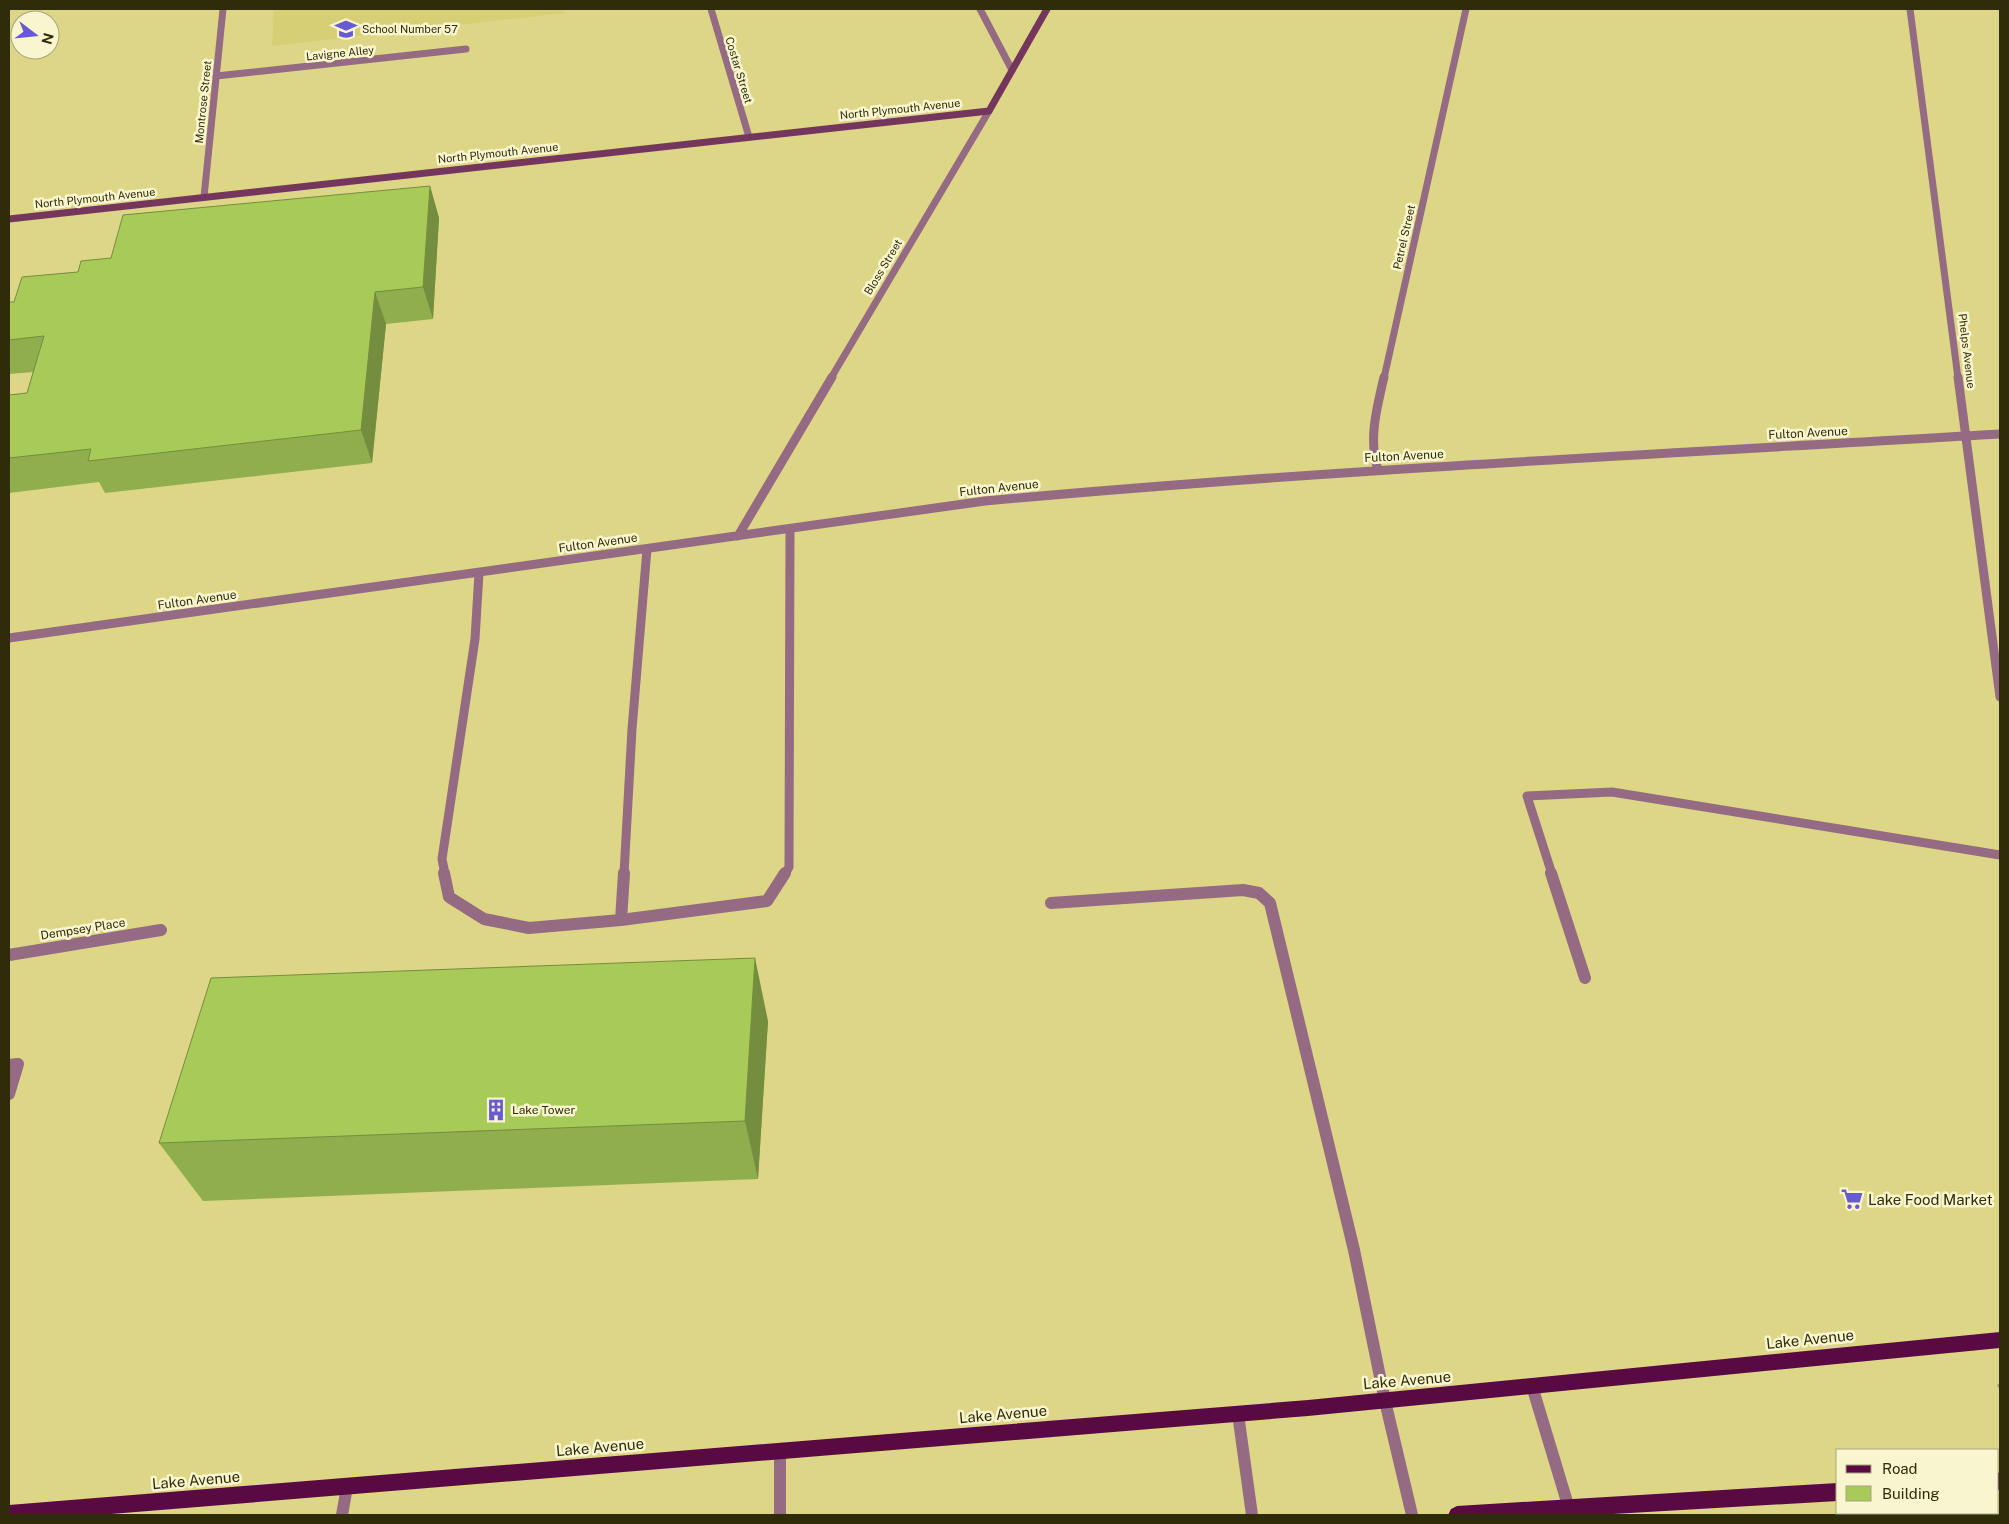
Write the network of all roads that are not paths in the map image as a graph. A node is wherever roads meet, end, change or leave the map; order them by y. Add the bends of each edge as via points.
1 (223, 9) edge
2 (711, 9) edge
3 (980, 9) edge
4 (1048, 9) edge
5 (1466, 9) edge
6 (1910, 9) edge
7 (466, 49) dead end
8 (1012, 70) junction
9 (216, 76) junction
10 (989, 110) junction
11 (749, 137) junction
12 (204, 197) junction
13 (9, 219) edge
14 (2000, 434) edge
15 (1966, 436) junction
16 (1378, 470) junction
17 (790, 529) junction
18 (738, 536) junction
19 (647, 549) junction
20 (479, 573) junction
21 (9, 638) edge
22 (2000, 697) edge
23 (2000, 856) edge
24 (1052, 903) dead end
25 (621, 920) junction
26 (161, 930) dead end
27 (9, 955) edge
28 (1584, 978) dead end
29 (9, 1065) edge
30 (9, 1094) edge
31 (2000, 1340) edge
32 (1532, 1386) junction
33 (1385, 1401) junction
34 (1238, 1414) junction
35 (780, 1452) junction
36 (347, 1487) junction
37 (1836, 1492) edge
38 (1570, 1512) edge
39 (9, 1514) edge
40 (342, 1515) edge
41 (780, 1515) edge
42 (1252, 1515) edge
43 (1412, 1515) edge
44 (1457, 1515) edge

1 - 9 street, Montrose Street
2 - 11 street, Costar Street
3 - 8 street
4 - 8 street, Bloss Street
5 - 16 street, Petrel Street via 1374,422 1374,457
6 - 15 street, Phelps Avenue
7 - 9 street, Lavigne Alley
8 - 10 street, Bloss Street
9 - 12 street, Montrose Street
10 - 11 street, North Plymouth Avenue
10 - 18 street, Bloss Street
11 - 12 street, North Plymouth Avenue
12 - 13 street, North Plymouth Avenue
14 - 15 street, Fulton Avenue
15 - 16 street, Fulton Avenue
15 - 22 street, Phelps Avenue
16 - 17 street, Fulton Avenue via 985,501
17 - 18 street, Fulton Avenue
17 - 25 street via 789,867 767,901
18 - 19 street, Fulton Avenue
19 - 20 street, Fulton Avenue
19 - 25 street
20 - 21 street, Fulton Avenue
20 - 25 street via 475,639 442,859 449,897 484,919 529,928
23 - 28 street via 1612,792 1527,796
24 - 33 street via 1243,890 1257,892 1270,903 1354,1250
26 - 27 street, Dempsey Place
29 - 30 street via 18,1064
31 - 32 main road, Lake Avenue
32 - 33 main road, Lake Avenue
32 - 38 street
33 - 34 main road, Lake Avenue
33 - 43 street
34 - 35 main road, Lake Avenue
34 - 42 street
35 - 36 main road, Lake Avenue
35 - 41 street
36 - 39 main road, Lake Avenue
36 - 40 street
37 - 38 main road
38 - 44 main road

